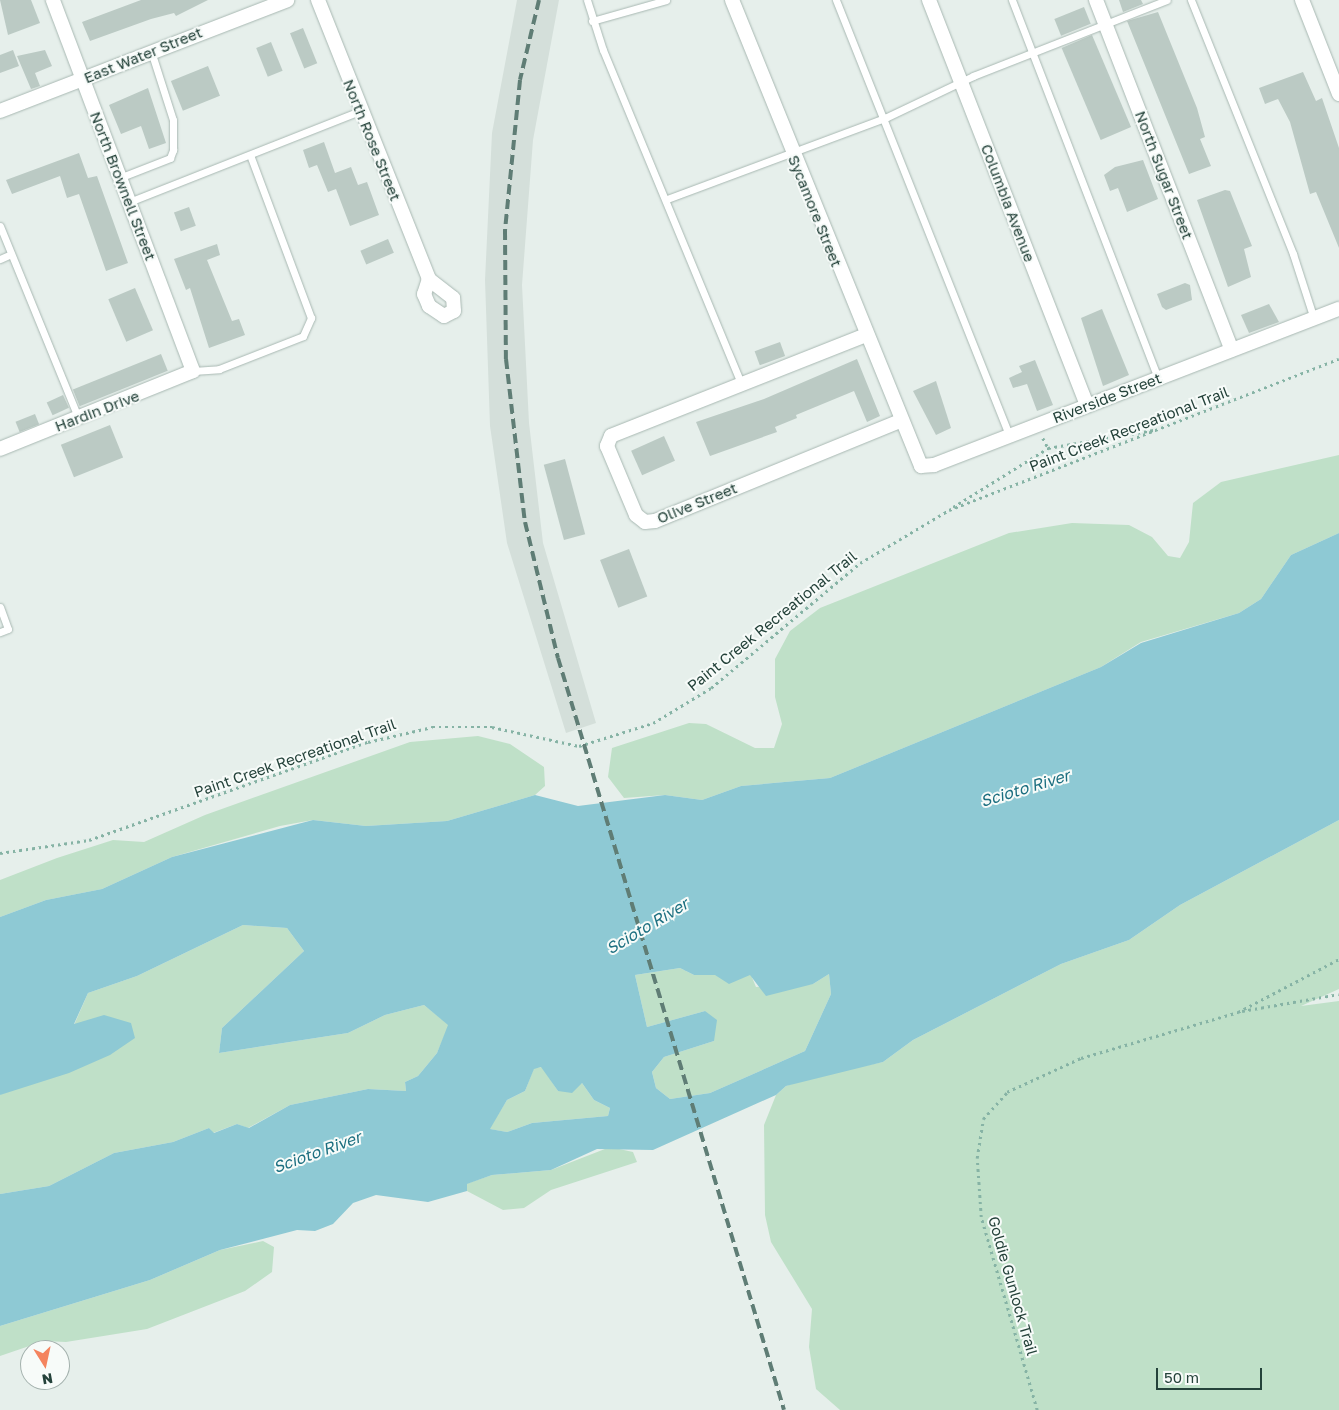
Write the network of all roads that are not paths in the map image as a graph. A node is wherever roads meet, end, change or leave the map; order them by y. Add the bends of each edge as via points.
1 (53, 0) edge
2 (287, 0) edge
3 (318, 0) edge
4 (587, 0) edge
5 (666, 0) edge
6 (732, 0) edge
7 (836, 0) edge
8 (929, 0) edge
9 (1012, 0) edge
10 (1096, 0) edge
11 (1167, 0) edge
12 (1191, 0) edge
13 (1302, 0) edge
14 (592, 21) junction
15 (1105, 25) junction
16 (150, 50) junction
17 (1032, 52) junction
18 (82, 79) junction
19 (961, 83) junction
20 (1339, 94) edge
21 (0, 111) edge
22 (360, 111) junction
23 (884, 118) junction
24 (792, 154) junction
25 (250, 155) junction
26 (119, 178) junction
27 (667, 199) junction
28 (129, 202) junction
29 (0, 226) edge
30 (11, 254) junction
31 (0, 259) edge
32 (428, 279) dead end
33 (1339, 309) edge
34 (1314, 319) junction
35 (866, 335) junction
36 (1232, 350) junction
37 (193, 371) junction
38 (1158, 378) junction
39 (741, 383) junction
40 (1087, 405) junction
41 (78, 418) junction
42 (900, 421) junction
43 (1008, 435) junction
44 (0, 449) edge
45 (0, 607) edge
46 (0, 632) edge

1 - 18 street, North Brownell Street
2 - 16 street, East Water Street
3 - 22 street, North Rose Street
4 - 14 lane
5 - 14 lane
6 - 24 street, Sycamore Street
7 - 23 lane
8 - 19 street, Columbia Avenue
9 - 17 lane
10 - 15 street, North Sugar Street
11 - 15 lane
12 - 34 lane via 1293,254
13 - 20 street
14 - 27 lane
15 - 17 lane
15 - 36 street, North Sugar Street
16 - 18 street, East Water Street
16 - 26 lane via 173,120 173,150 170,158
17 - 19 lane
17 - 38 lane
18 - 21 street, East Water Street
18 - 26 street, North Brownell Street
19 - 23 lane
19 - 40 street, Columbia Avenue
22 - 25 lane
22 - 32 street, North Rose Street
23 - 24 lane
23 - 43 lane
24 - 27 lane
24 - 35 street, Sycamore Street
25 - 28 lane
25 - 37 lane via 311,318 303,336 219,370
26 - 28 street, North Brownell Street
27 - 39 lane
28 - 37 street, North Brownell Street
29 - 30 lane
30 - 31 lane
30 - 41 lane
33 - 34 street, Riverside Street
34 - 36 street, Riverside Street
35 - 39 street, Olive Street
35 - 42 street, Sycamore Street
36 - 38 street, Riverside Street
37 - 41 street, Hardin Drive
38 - 40 street, Riverside Street
39 - 42 street, Olive Street via 607,440 636,515 645,522
40 - 43 street, Riverside Street
41 - 44 street, Hardin Drive
42 - 43 street, Riverside Street via 916,460 928,466
45 - 46 lane via 8,629

